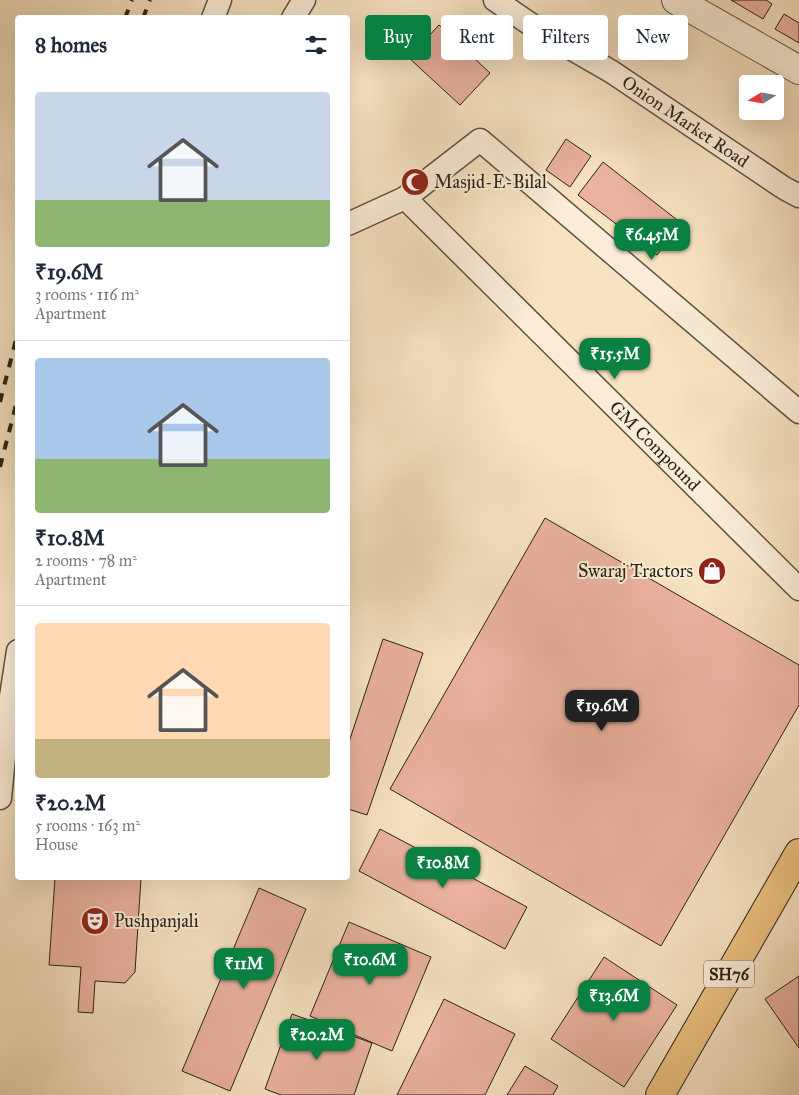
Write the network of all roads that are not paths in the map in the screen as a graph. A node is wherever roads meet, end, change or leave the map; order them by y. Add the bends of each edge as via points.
1 (220, 0) edge
2 (304, 0) edge
3 (495, 0) edge
4 (676, 0) edge
5 (214, 15) edge
6 (295, 15) edge
7 (799, 70) edge
8 (799, 196) edge
9 (405, 198) junction
10 (350, 223) edge
11 (799, 412) edge
12 (799, 589) edge
13 (15, 670) edge
14 (0, 798) edge
15 (799, 853) edge
16 (660, 1095) edge

1 - 5 street
2 - 6 street
3 - 8 street, Onion Market Road via 612,72
4 - 7 street
9 - 10 street
9 - 11 street via 480,140
9 - 12 street, GM Compound
13 - 14 street
15 - 16 main road, SH76

